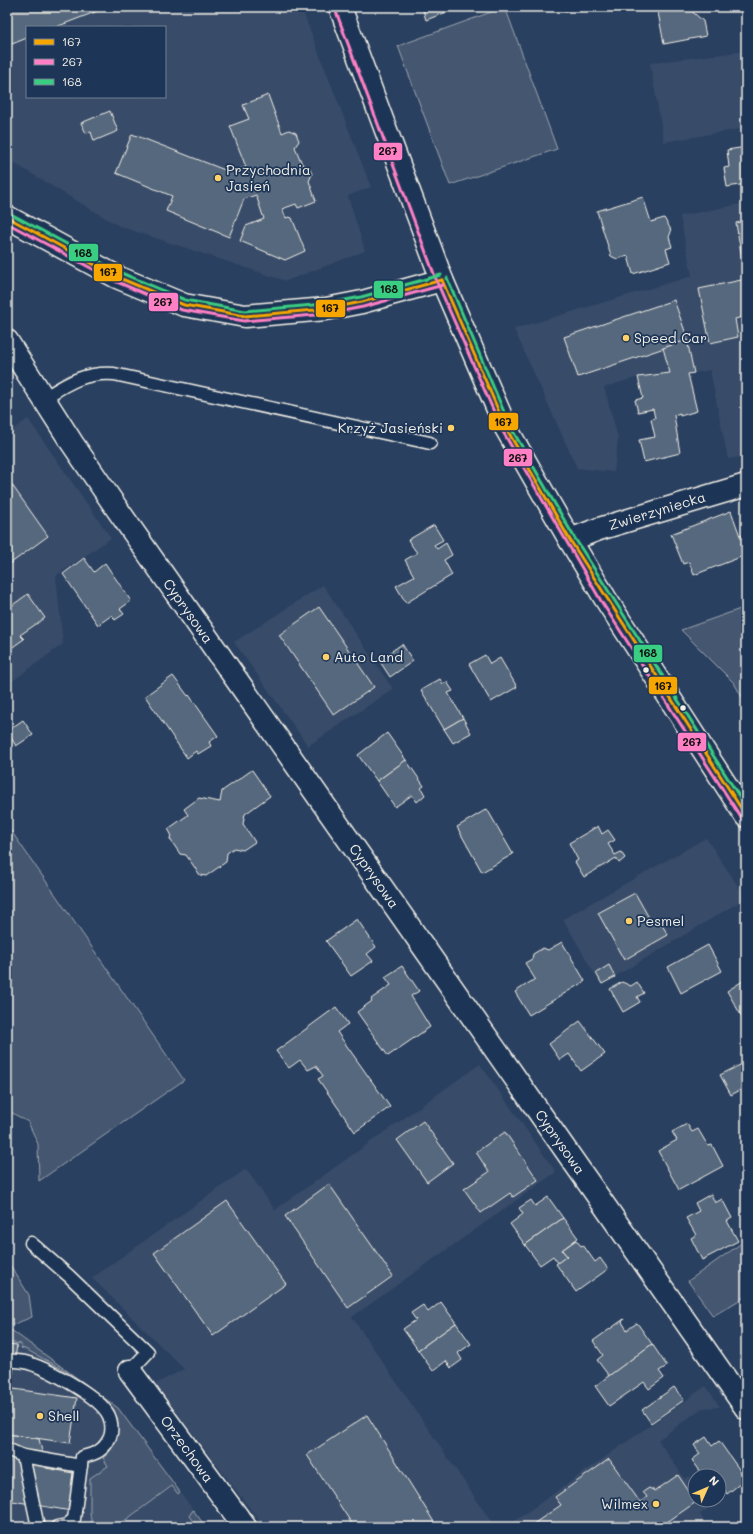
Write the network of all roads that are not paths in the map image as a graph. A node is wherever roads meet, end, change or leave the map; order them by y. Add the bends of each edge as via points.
1 (340, 7) edge
2 (7, 217) edge
3 (442, 280) junction
4 (7, 341) edge
5 (44, 398) junction
6 (430, 442) dead end
7 (746, 485) edge
8 (570, 540) junction
9 (746, 816) edge
10 (31, 1243) dead end
11 (7, 1360) edge
12 (130, 1371) joint
13 (746, 1408) edge
14 (7, 1449) edge
15 (23, 1456) junction
16 (81, 1466) junction
17 (38, 1527) edge
18 (57, 1527) edge
19 (244, 1527) edge

1 - 3 street
2 - 3 street via 116,277 184,304 245,316 333,308
3 - 8 street via 506,428
4 - 5 street, Cyprysowa
5 - 6 lane via 85,376 114,374
5 - 13 street, Cyprysowa via 113,503
7 - 8 street, Zwierzyniecka
8 - 9 street
10 - 12 lane via 148,1352
11 - 16 lane via 26,1362 67,1381 96,1400 107,1412 111,1435 97,1453 82,1457
12 - 19 street, Orzechowa
14 - 15 lane
15 - 16 lane
15 - 17 lane
16 - 18 lane via 74,1519 67,1525

